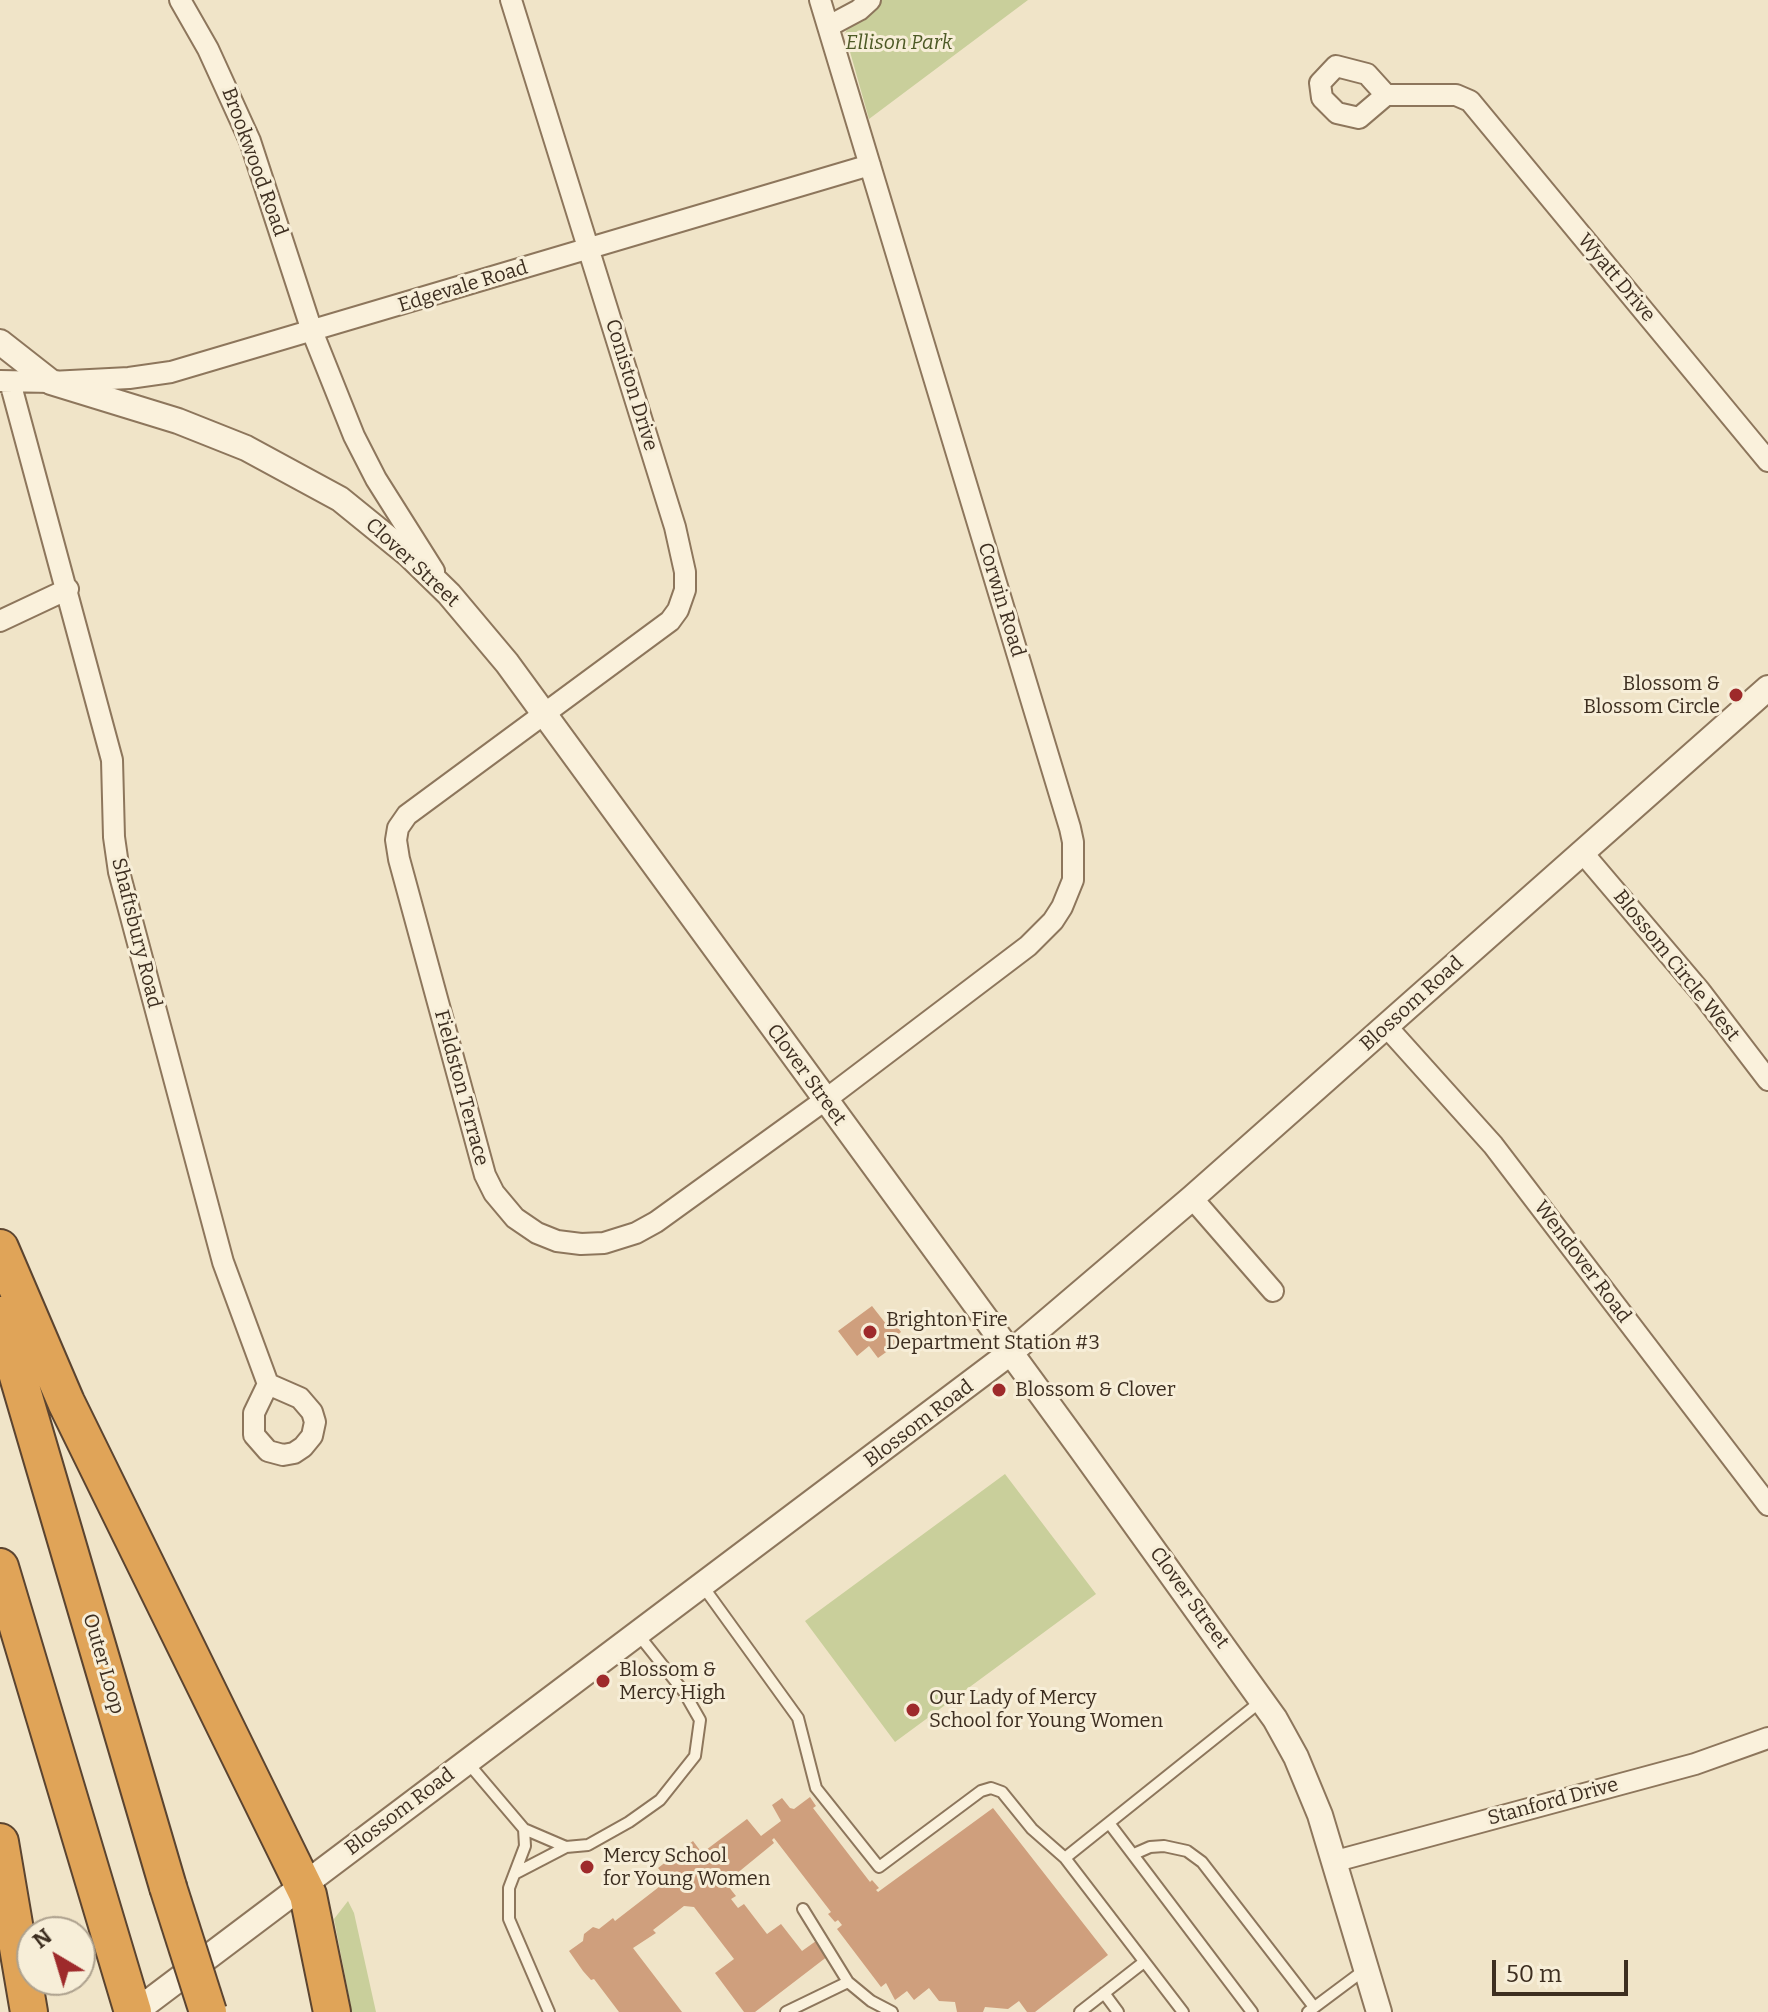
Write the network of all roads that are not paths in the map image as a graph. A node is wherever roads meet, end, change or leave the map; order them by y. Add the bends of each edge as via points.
1 (180, 0) edge
2 (511, 0) edge
3 (820, 0) edge
4 (870, 0) edge
5 (829, 26) junction
6 (1386, 95) dead end
7 (870, 165) junction
8 (589, 249) junction
9 (312, 331) junction
10 (0, 342) edge
11 (5, 382) edge
12 (51, 382) junction
13 (1768, 461) edge
14 (68, 589) junction
15 (449, 594) junction
16 (0, 621) edge
17 (1768, 688) edge
18 (545, 714) junction
19 (1582, 852) junction
20 (1386, 1026) junction
21 (1768, 1080) edge
22 (825, 1100) junction
23 (1192, 1198) junction
24 (0, 1248) edge
25 (1273, 1291) dead end
26 (0, 1315) edge
27 (1010, 1353) junction
28 (268, 1384) dead end
29 (1768, 1505) edge
30 (0, 1567) edge
31 (702, 1585) junction
32 (637, 1633) junction
33 (1262, 1700) junction
34 (1768, 1738) edge
35 (466, 1762) junction
36 (1109, 1823) junction
37 (524, 1829) junction
38 (0, 1842) edge
39 (566, 1847) junction
40 (1134, 1854) junction
41 (1065, 1858) junction
42 (1336, 1861) junction
43 (516, 1873) junction
44 (303, 1886) junction
45 (803, 1909) dead end
46 (1144, 1962) junction
47 (1367, 1968) junction
48 (848, 1982) junction
49 (1104, 1993) junction
50 (1311, 2010) edge
51 (29, 2012) edge
52 (134, 2012) edge
53 (208, 2012) edge
54 (332, 2012) edge
55 (549, 2012) edge
56 (786, 2012) edge
57 (892, 2012) edge
58 (1080, 2012) edge
59 (1118, 2012) edge
60 (1183, 2012) edge
61 (1252, 2012) edge
62 (1379, 2012) edge

1 - 9 street, Brookwood Road via 250,141
2 - 8 street, Coniston Drive
3 - 5 street, Corwin Road
4 - 5 street
5 - 7 street, Corwin Road
6 - 13 street, Wyatt Drive via 1456,95 1470,101
7 - 8 street, Edgevale Road
7 - 22 street, Corwin Road via 1070,828 1074,868 1069,893 1042,934
8 - 9 street, Edgevale Road
8 - 18 street, Coniston Drive via 675,527 685,590 670,621
9 - 12 street, Edgevale Road via 171,372
9 - 15 street, Brookwood Road via 376,479
10 - 12 street
11 - 12 street, Clover Street
11 - 14 street, Shaftsbury Road
12 - 15 street, Clover Street via 178,421 300,475 368,520
14 - 16 street
14 - 28 street, Shaftsbury Road via 112,760 119,872 223,1262
15 - 18 street, Clover Street
17 - 19 street, Blossom Road
18 - 22 street, Clover Street
18 - 22 street, Fieldston Terrace via 407,815 396,840 480,1163 494,1193 537,1233 569,1243 604,1243 656,1222
19 - 20 street, Blossom Road
19 - 21 street, Blossom Circle West
20 - 23 street, Blossom Road
20 - 29 street, Wendover Road via 1493,1145
22 - 27 street, Clover Street
23 - 25 street
23 - 27 street, Blossom Road
24 - 44 highway via 61,1392
26 - 53 highway, Outer Loop, bridge
27 - 31 street, Blossom Road
27 - 33 street, Clover Street
30 - 52 highway
31 - 32 street, Blossom Road
31 - 41 lane via 798,1718 816,1788 879,1867 991,1788 1002,1792
32 - 35 street, Blossom Road
32 - 39 lane via 700,1720 695,1756 660,1800 629,1822 588,1845
33 - 36 lane
33 - 42 street, Clover Street via 1304,1775
34 - 42 street, Stanford Drive via 1695,1764
35 - 37 lane
35 - 44 street, Blossom Road
36 - 40 lane
36 - 41 lane
37 - 39 lane
37 - 43 lane via 525,1846
38 - 51 highway
39 - 43 lane
40 - 50 lane via 1164,1846 1187,1851 1202,1862
40 - 61 lane
41 - 46 lane
42 - 47 street, Clover Street
43 - 55 lane via 509,1888 509,1919
44 - 52 street, Blossom Road
44 - 54 highway
45 - 48 lane
46 - 49 lane
46 - 60 lane
47 - 50 lane
47 - 62 street, Clover Street
48 - 56 lane
48 - 57 lane
49 - 58 lane
49 - 59 lane

